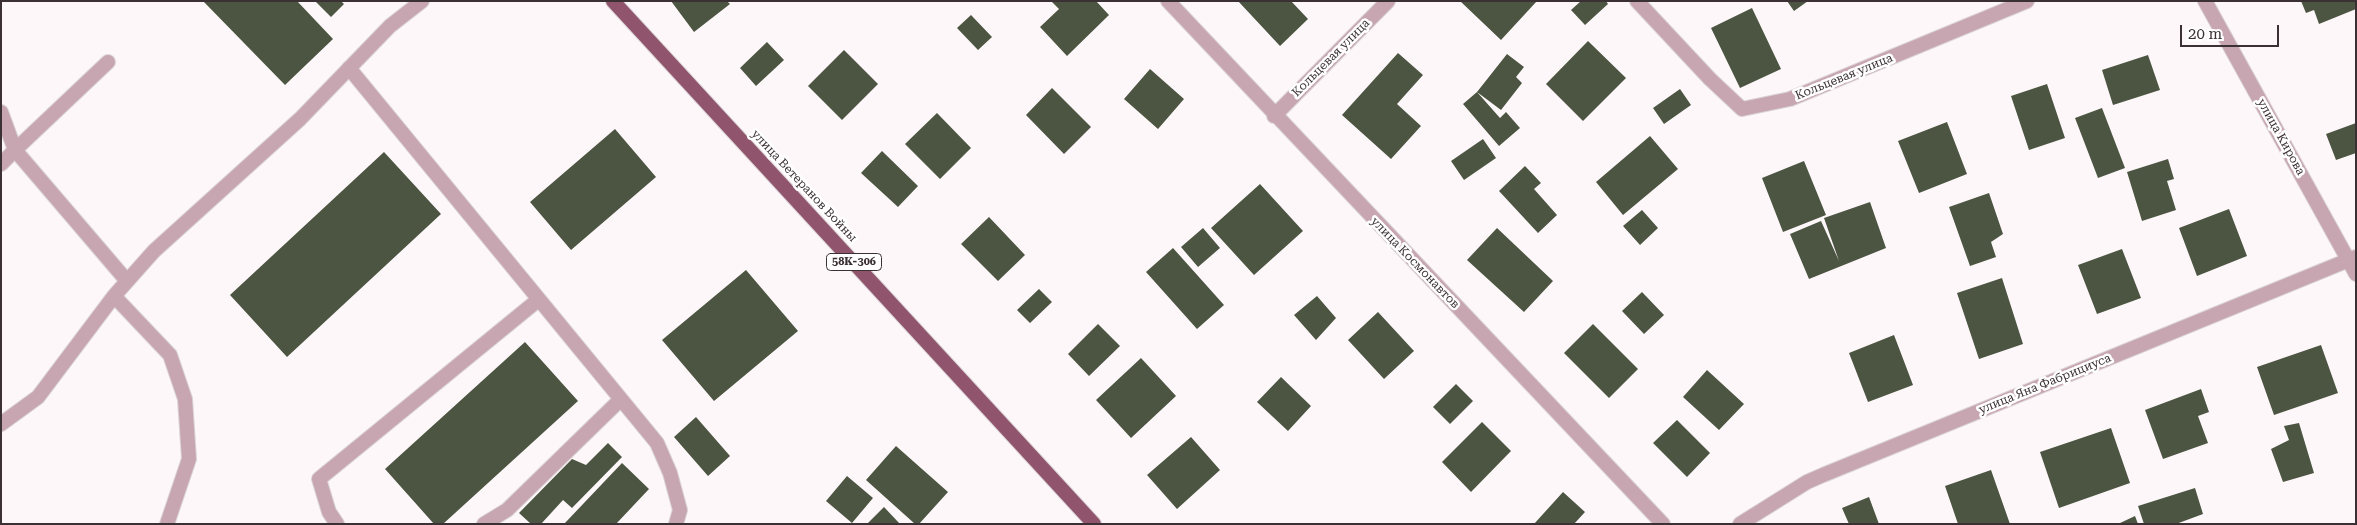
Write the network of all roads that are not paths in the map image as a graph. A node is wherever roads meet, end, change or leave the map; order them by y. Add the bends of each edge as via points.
1 (422, 1) edge
2 (613, 1) edge
3 (1168, 1) edge
4 (1388, 1) edge
5 (1637, 1) edge
6 (2027, 1) edge
7 (2205, 1) edge
8 (108, 62) dead end
9 (349, 68) junction
10 (1, 112) edge
11 (1274, 116) junction
12 (15, 150) junction
13 (1, 164) edge
14 (2352, 258) edge
15 (2356, 274) edge
16 (127, 281) junction
17 (114, 296) junction
18 (538, 300) junction
19 (620, 400) junction
20 (1, 424) edge
21 (167, 524) edge
22 (337, 524) edge
23 (484, 524) edge
24 (676, 524) edge
25 (1094, 524) edge
26 (1663, 524) edge
27 (1740, 524) edge

1 - 9 street via 390,26
2 - 25 highway, улица Ветеранов Войны / 58К-306
3 - 11 street, улица Космонавтов
4 - 11 street, Кольцевая улица
5 - 6 street, Кольцевая улица via 1742,109 1790,99
7 - 14 street, улица Кирова
8 - 12 street
9 - 16 street via 300,119 154,252
9 - 18 street
10 - 12 street
11 - 26 street, улица Космонавтов
12 - 13 street
12 - 16 street
14 - 15 street, улица Кирова
14 - 27 street, улица Яна Фабрициуса via 1815,478
16 - 17 street
17 - 20 street via 38,396
17 - 21 street via 170,355 186,399 189,459
18 - 19 street
18 - 22 street via 319,479 329,512
19 - 23 street via 507,510
19 - 24 street via 657,443 670,472 680,510

